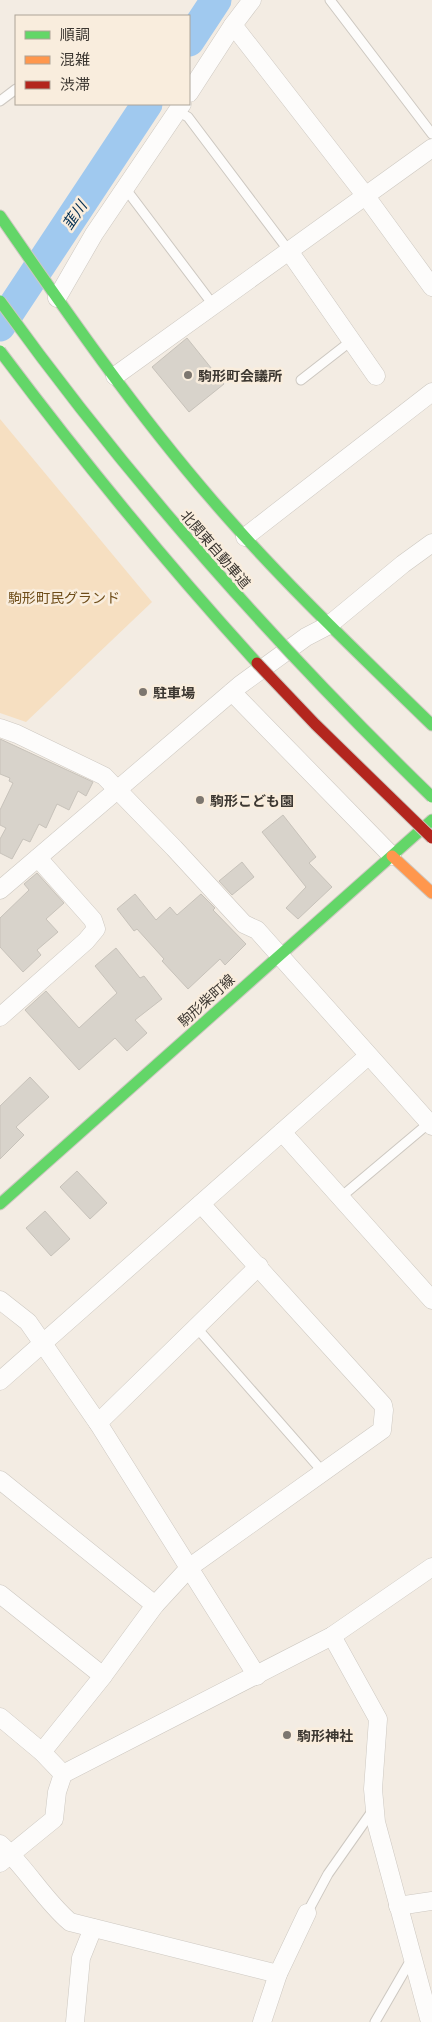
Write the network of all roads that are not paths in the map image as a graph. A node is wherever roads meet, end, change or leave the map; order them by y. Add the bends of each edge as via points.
1 (252, 0) edge
2 (330, 0) edge
3 (233, 25) junction
4 (15, 89) edge
5 (190, 91) edge
6 (0, 101) edge
7 (179, 108) edge
8 (432, 134) edge
9 (432, 148) edge
10 (125, 188) junction
11 (365, 195) junction
12 (0, 216) edge
13 (289, 252) junction
14 (432, 287) edge
15 (55, 295) junction
16 (0, 301) edge
17 (214, 306) junction
18 (351, 341) junction
19 (0, 351) edge
20 (115, 376) junction
21 (376, 376) dead end
22 (300, 380) dead end
23 (432, 392) edge
24 (245, 537) junction
25 (432, 543) edge
26 (330, 625) junction
27 (232, 692) junction
28 (432, 725) edge
29 (0, 728) edge
30 (118, 790) junction
31 (432, 797) edge
32 (432, 820) edge
33 (432, 838) edge
34 (392, 856) junction
35 (38, 858) junction
36 (0, 890) edge
37 (432, 893) edge
38 (278, 956) junction
39 (0, 1017) edge
40 (368, 1056) junction
41 (430, 1125) edge
42 (282, 1132) junction
43 (341, 1197) junction
44 (0, 1204) edge
45 (201, 1204) junction
46 (259, 1266) junction
47 (0, 1300) edge
48 (432, 1300) edge
49 (196, 1327) junction
50 (42, 1343) junction
51 (0, 1381) edge
52 (98, 1424) junction
53 (322, 1472) junction
54 (0, 1480) edge
55 (190, 1567) junction
56 (432, 1567) edge
57 (0, 1594) edge
58 (155, 1605) junction
59 (332, 1636) junction
60 (103, 1676) junction
61 (257, 1676) junction
62 (0, 1717) edge
63 (42, 1752) junction
64 (63, 1774) junction
65 (375, 1807) junction
66 (4, 1854) edge
67 (432, 1901) edge
68 (398, 1906) junction
69 (307, 1913) joint
70 (93, 1928) junction
71 (412, 1958) junction
72 (278, 1974) junction
73 (76, 2022) edge
74 (262, 2022) edge
75 (375, 2022) edge
76 (430, 2022) edge

1 - 3 street
2 - 8 lane
3 - 5 street
3 - 11 street
4 - 6 lane
7 - 10 street
7 - 13 lane
9 - 11 street
10 - 15 street
10 - 17 lane
11 - 13 street
11 - 14 street
12 - 15 main road
13 - 17 street
13 - 18 street
15 - 20 main road
16 - 31 main road, 北関東自動車道, bridge via 78,408 201,555 306,672
17 - 20 street
18 - 21 street
18 - 22 lane
19 - 33 main road, bridge via 54,425 176,572 286,694
20 - 24 main road via 177,458
23 - 24 street
24 - 26 main road
25 - 26 street
26 - 27 street via 306,637
26 - 28 main road
27 - 30 street
27 - 34 street
29 - 30 street via 89,768 104,776
30 - 35 street
30 - 38 street via 244,924 257,930
32 - 34 main road, 駒形柴町線
34 - 37 main road
34 - 38 main road, 駒形柴町線
35 - 36 street
35 - 39 street via 92,920 96,929
38 - 40 street
38 - 44 main road, 駒形柴町線
40 - 41 street
40 - 42 street
41 - 43 lane
42 - 43 street
42 - 45 street
43 - 48 street
45 - 46 street
45 - 50 street
46 - 49 street
46 - 53 street via 383,1405 382,1430
47 - 50 street via 23,1317
49 - 52 street
49 - 53 lane
50 - 51 street
50 - 52 street
52 - 55 street
53 - 55 street
54 - 58 street
55 - 58 street
55 - 61 street
56 - 59 street
57 - 60 street
58 - 60 street
59 - 61 street
59 - 65 street via 378,1719 373,1789
60 - 63 street
61 - 64 street
62 - 63 street
63 - 64 street
64 - 66 street via 54,1819
65 - 68 street
65 - 69 lane via 328,1874
66 - 70 street via 55,1910 70,1922
67 - 68 street
68 - 71 street
69 - 72 street
70 - 72 street
70 - 73 street via 81,1958
71 - 75 lane
71 - 76 street
72 - 74 street

